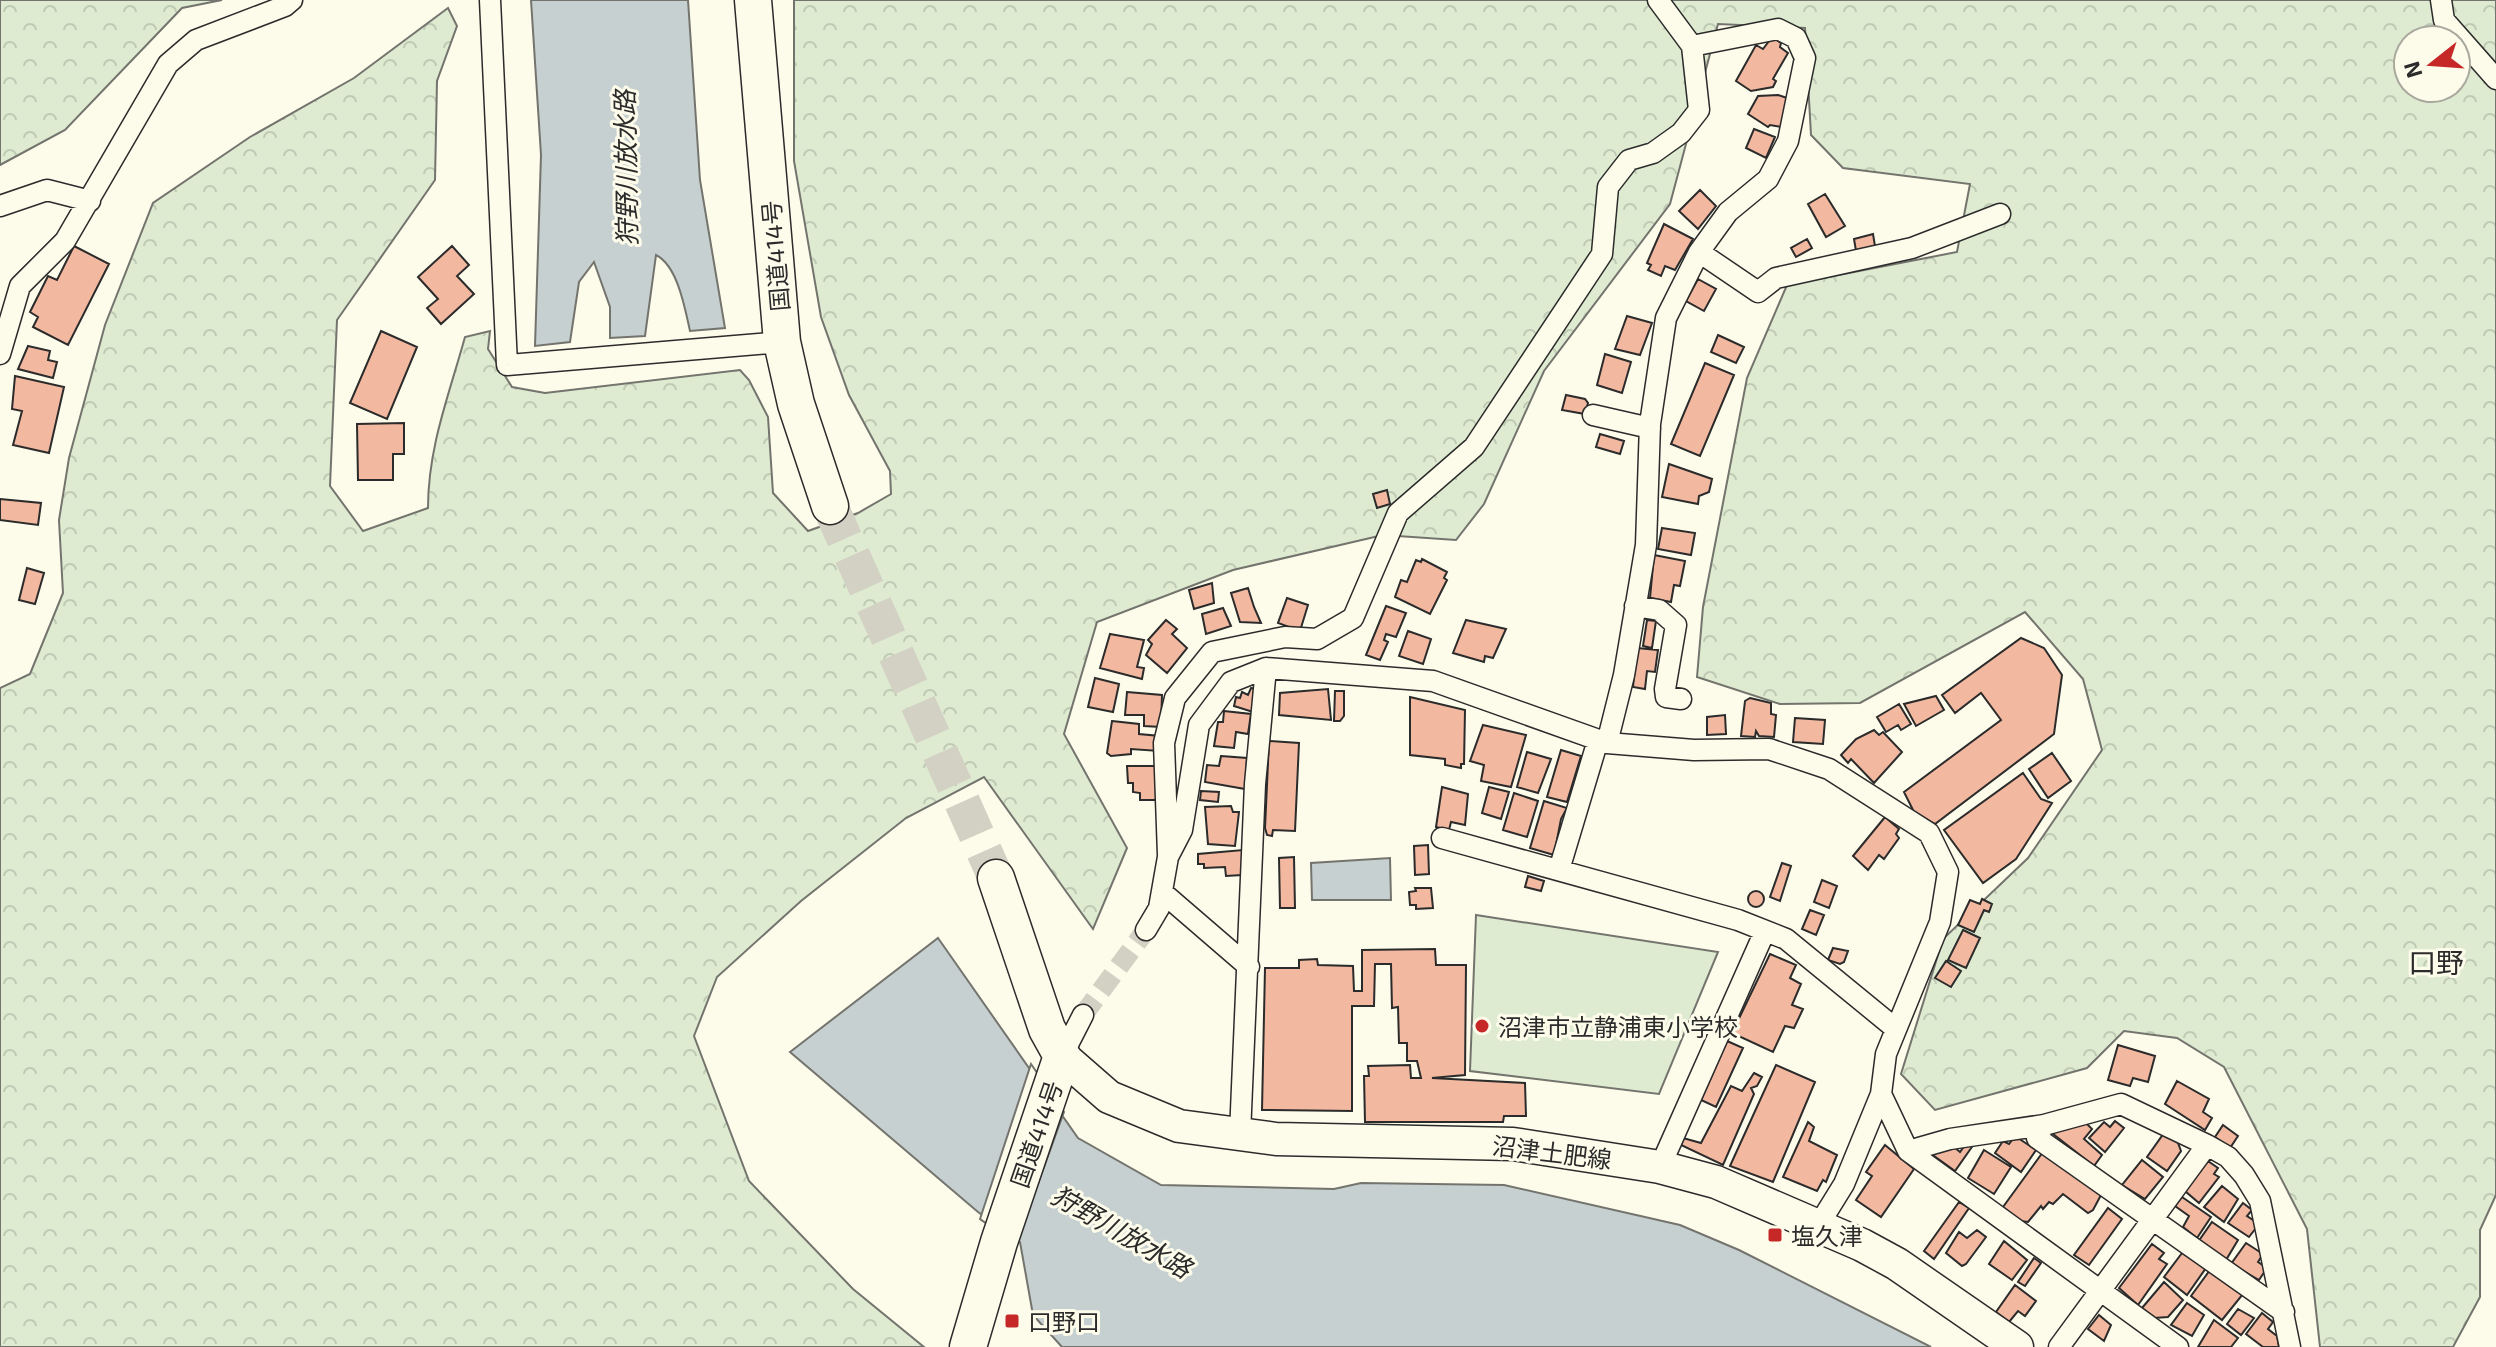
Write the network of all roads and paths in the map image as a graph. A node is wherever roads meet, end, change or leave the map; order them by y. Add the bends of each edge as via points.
1 (292, 0) edge
2 (490, 0) edge
3 (753, 0) edge
4 (1658, 0) edge
5 (2441, 0) edge
6 (1692, 46) junction
7 (2496, 79) edge
8 (90, 201) junction
9 (0, 206) edge
10 (1985, 213) dead end
11 (1699, 252) junction
12 (782, 342) junction
13 (0, 354) edge
14 (1593, 415) dead end
15 (1650, 428) junction
16 (830, 506) tunnel mouth
17 (1635, 606) junction
18 (1266, 668) junction
19 (1681, 699) dead end
20 (1602, 742) junction
21 (1442, 838) dead end
22 (1168, 857) junction
23 (1559, 870) junction
24 (996, 878) tunnel mouth
25 (1162, 892) junction
26 (1146, 930) tunnel mouth
27 (1765, 931) junction
28 (1249, 967) junction
29 (1083, 1015) tunnel mouth
30 (1896, 1029) junction
31 (1058, 1070) junction
32 (1881, 1094) junction
33 (2044, 1125) junction
34 (1240, 1134) junction
35 (2207, 1145) junction
36 (1908, 1151) junction
37 (1660, 1167) junction
38 (2150, 1219) junction
39 (1818, 1226) junction
40 (2099, 1290) junction
41 (2284, 1312) junction
42 (968, 1347) edge
43 (2017, 1347) edge
44 (2059, 1347) edge
45 (2178, 1347) edge
46 (2290, 1347) edge

1 - 8 street via 196,40 168,64
2 - 12 street via 507,365
3 - 12 highway, 国道414号
4 - 6 street
5 - 7 street via 2444,20
6 - 11 street via 1778,29 1796,38 1805,58 1788,141 1768,179 1728,212
6 - 22 street via 1699,110 1681,133 1653,153 1629,160 1608,187 1602,254 1474,447 1398,513 1353,618 1317,639 1285,637 1212,652 1175,698 1164,743
8 - 9 street via 47,190
8 - 13 street via 65,241 20,286
10 - 11 street via 1912,248 1776,278 1758,292
11 - 15 street via 1666,318
12 - 16 highway, 国道414号
14 - 15 street
15 - 17 street via 1646,545
17 - 19 street via 1659,610 1676,625 1665,689 1666,697
17 - 20 street via 1624,675
18 - 20 street via 1433,681
18 - 22 street via 1231,682 1199,725 1182,830
18 - 28 street via 1255,784
20 - 23 street
20 - 30 street via 1694,750 1769,749 1829,769 1929,833 1948,872 1946,899
21 - 23 street
22 - 25 street
23 - 27 street
24 - 31 highway, 国道414号
25 - 26 street
25 - 28 street
27 - 30 street via 1797,948
27 - 37 street
28 - 34 street
29 - 31 street
30 - 32 street via 1886,1054
31 - 34 main road, 沼津土肥線 via 1140,1113 1179,1126
31 - 42 highway, 国道414号
32 - 36 street
32 - 39 street via 1844,1184
33 - 35 street via 2121,1104
33 - 36 street
33 - 38 street via 2037,1138
34 - 37 main road, 沼津土肥線 via 1513,1144
35 - 38 street
35 - 41 street via 2228,1157 2260,1201
36 - 40 street
37 - 39 main road, 沼津土肥線 via 1716,1182
38 - 40 street
38 - 41 street
39 - 43 main road, 沼津土肥線 via 1897,1264
40 - 44 street
40 - 45 street
41 - 46 street

